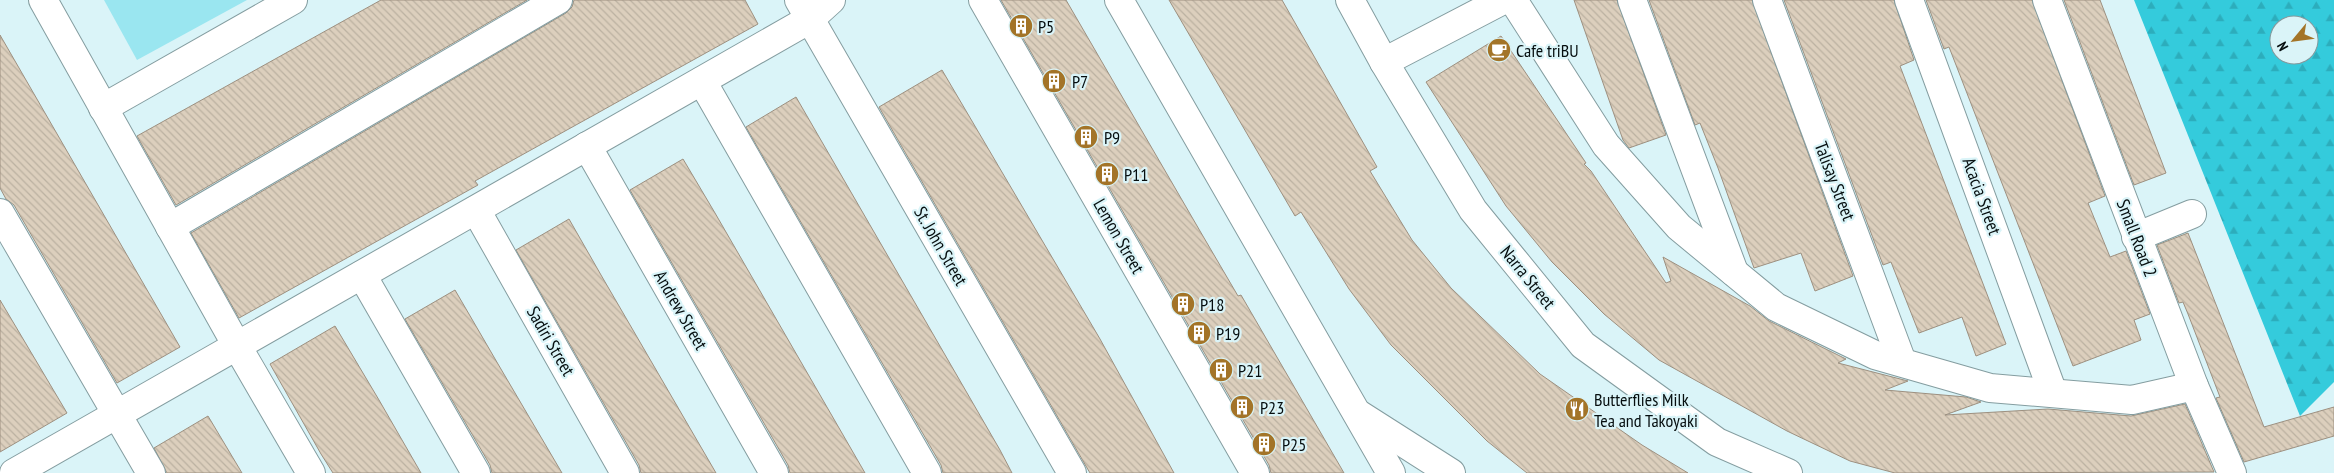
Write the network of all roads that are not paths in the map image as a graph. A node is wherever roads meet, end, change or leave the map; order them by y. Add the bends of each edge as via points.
1 (43, 0) edge
2 (293, 0) edge
3 (558, 0) edge
4 (831, 0) edge
5 (982, 0) edge
6 (1119, 0) edge
7 (1350, 0) edge
8 (1503, 0) edge
9 (1513, 0) edge
10 (1632, 0) edge
11 (1767, 0) edge
12 (1909, 0) edge
13 (2047, 0) edge
14 (804, 10) edge
15 (1384, 62) junction
16 (702, 81) junction
17 (103, 108) junction
18 (587, 146) junction
19 (476, 210) junction
20 (0, 213) edge
21 (2192, 214) dead end
22 (170, 227) junction
23 (2136, 237) junction
24 (1735, 273) junction
25 (362, 275) junction
26 (237, 346) junction
27 (1902, 362) junction
28 (2194, 386) junction
29 (2053, 393) junction
30 (1357, 413) junction
31 (117, 414) junction
32 (0, 466) edge
33 (4, 473) edge
34 (14, 473) edge
35 (151, 473) edge
36 (311, 473) edge
37 (476, 473) edge
38 (625, 473) edge
39 (774, 473) edge
40 (927, 473) edge
41 (1072, 473) edge
42 (1255, 473) edge
43 (1391, 473) edge
44 (1451, 473) edge
45 (1788, 473) edge
46 (2232, 473) edge

1 - 17 street
2 - 17 street
3 - 22 street
4 - 14 street
5 - 42 street, Lemon Street
6 - 30 street
7 - 15 street, Narra Street
8 - 15 street
9 - 24 street via 1606,145 1679,227
10 - 24 street
11 - 27 street, Talisay Street
12 - 29 street, Acacia Street
13 - 23 street, Small Road 2
14 - 16 street
14 - 41 street, St. John Street
15 - 45 street, Narra Street via 1473,210 1583,345 1717,442
16 - 18 street
16 - 40 street
17 - 22 street
18 - 19 street
18 - 39 street, Andrew Street
19 - 25 street
19 - 38 street, Sadiri Street
20 - 31 street
21 - 23 street
22 - 26 street
23 - 28 street, Small Road 2
24 - 27 street via 1776,307 1875,355
25 - 26 street
25 - 37 street
26 - 31 street
26 - 36 street
27 - 29 street via 1990,388
28 - 29 street via 2132,400
28 - 46 street, Small Road 2
30 - 43 street
30 - 44 street
31 - 34 street
31 - 35 street
32 - 33 street

